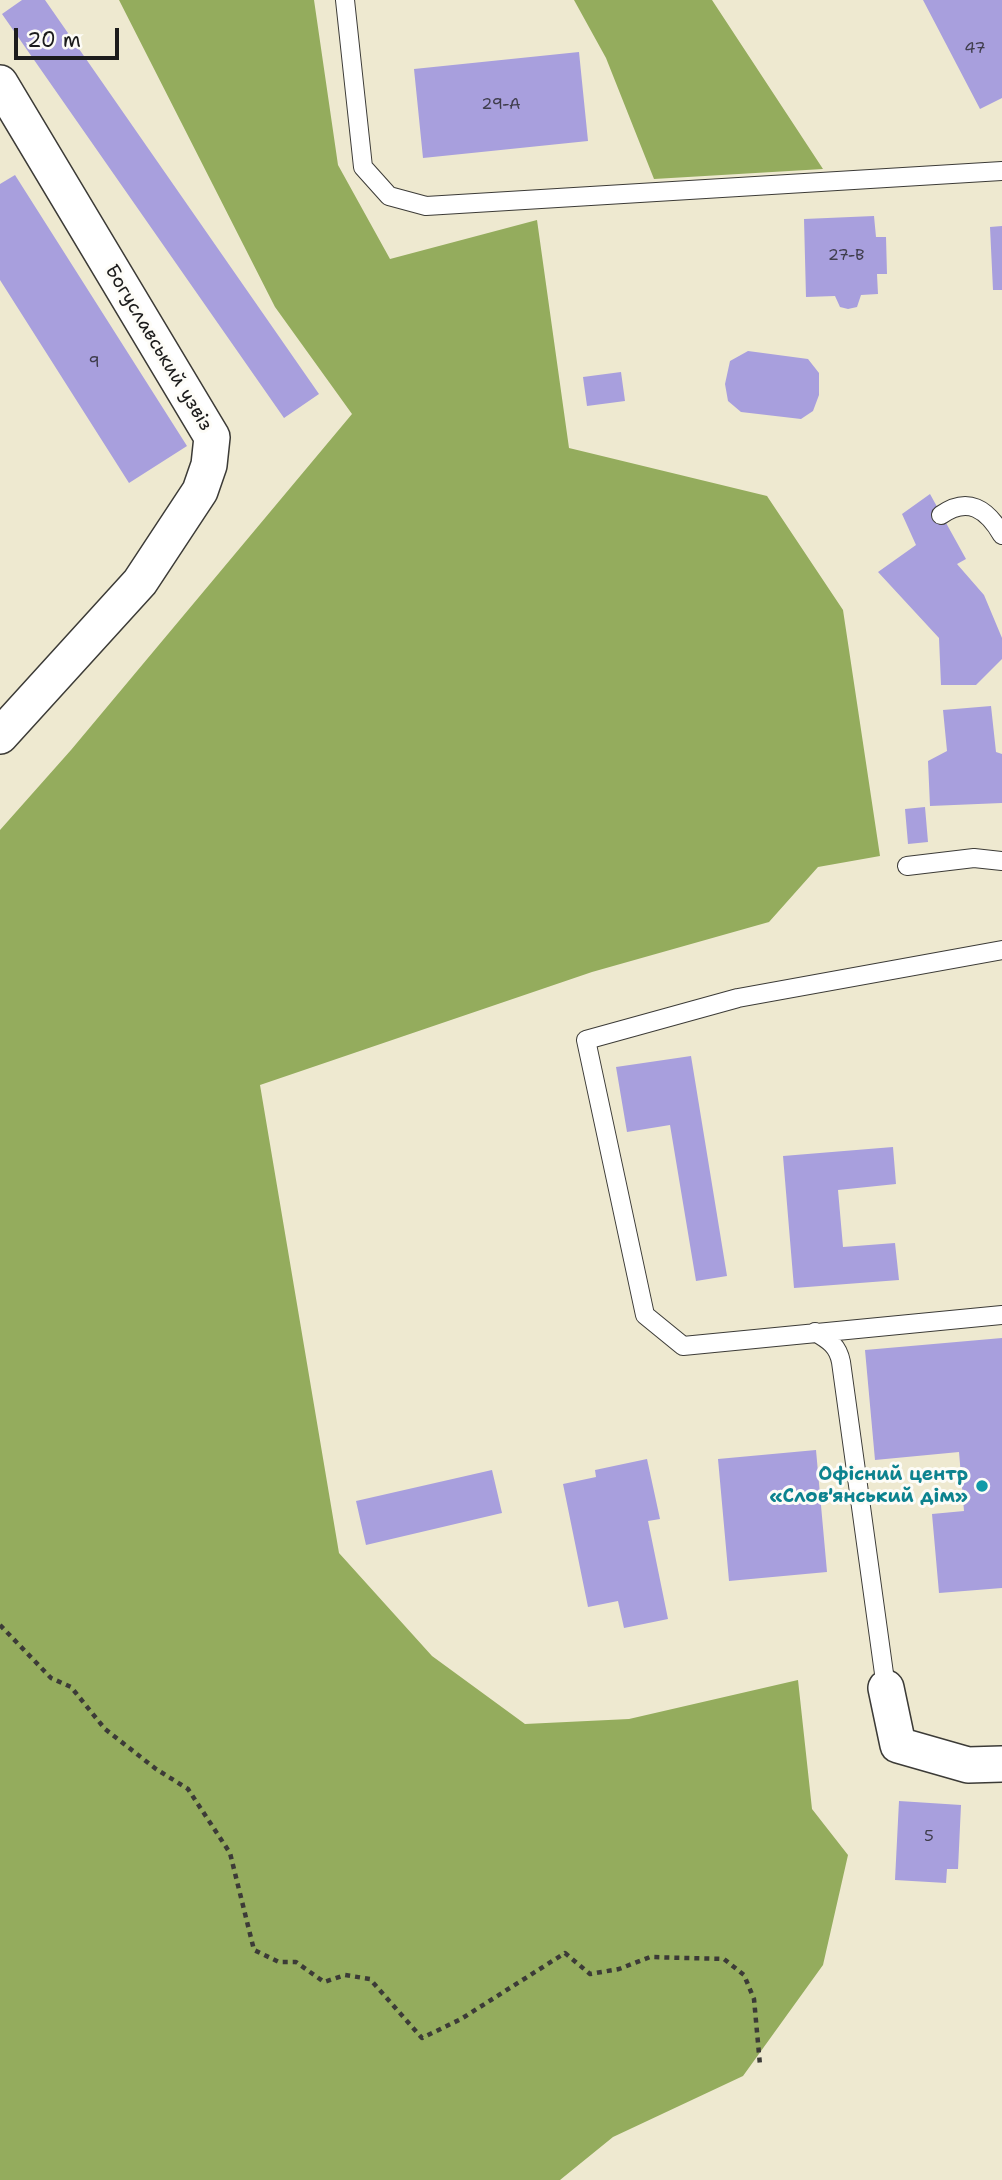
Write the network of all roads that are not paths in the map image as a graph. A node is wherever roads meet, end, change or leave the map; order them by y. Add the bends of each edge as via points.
1 (345, 0) edge
2 (0, 83) edge
3 (1002, 171) edge
4 (941, 514) dead end
5 (1002, 535) edge
6 (0, 736) edge
7 (1002, 861) edge
8 (906, 866) dead end
9 (1002, 950) edge
10 (1002, 1315) edge
11 (816, 1332) junction
12 (886, 1688) joint
13 (1002, 1764) edge

1 - 3 lane via 363,167 389,196 426,206
2 - 6 street, Богуславський узвіз via 212,437 200,491 140,582
4 - 5 lane via 953,506 976,507
7 - 8 lane via 974,858
9 - 11 lane via 738,998 586,1040 645,1315 683,1346
10 - 11 lane
11 - 12 lane via 838,1350 841,1362
12 - 13 street via 898,1745 968,1765

